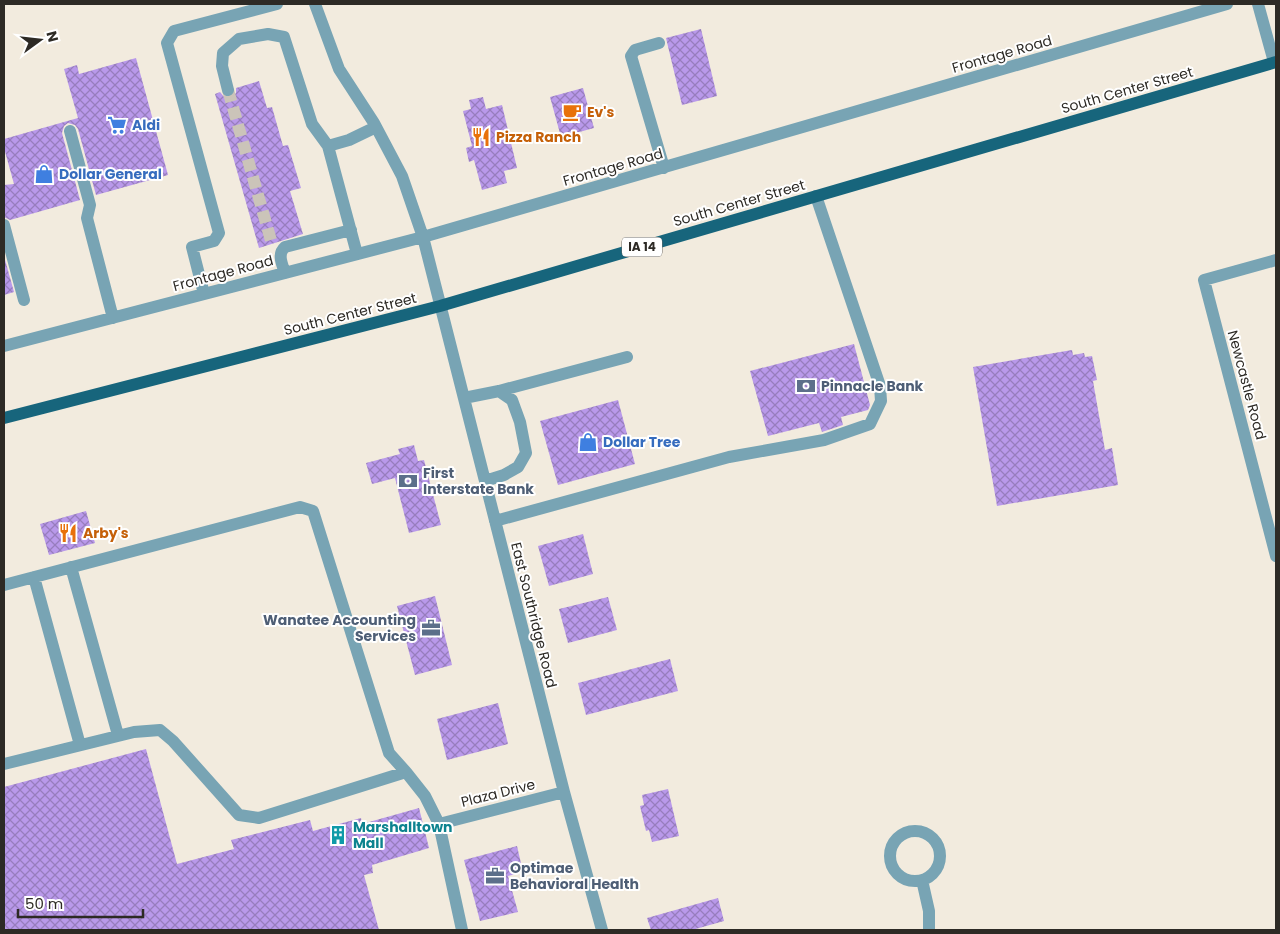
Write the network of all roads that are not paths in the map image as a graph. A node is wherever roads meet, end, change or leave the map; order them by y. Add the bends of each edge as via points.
1 (277, 4) edge
2 (315, 4) edge
3 (1227, 4) edge
4 (1258, 4) edge
5 (659, 44) dead end
6 (1275, 62) edge
7 (228, 90) tunnel mouth
8 (376, 127) junction
9 (70, 131) dead end
10 (328, 146) junction
11 (664, 168) junction
12 (816, 196) junction
13 (4, 225) edge
14 (351, 230) junction
15 (422, 237) junction
16 (357, 254) junction
17 (1276, 260) edge
18 (285, 273) junction
19 (204, 294) junction
20 (24, 300) dead end
21 (440, 306) junction
22 (113, 318) junction
23 (4, 346) edge
24 (627, 357) dead end
25 (499, 391) junction
26 (464, 398) junction
27 (4, 418) edge
28 (485, 481) junction
29 (495, 521) junction
30 (1276, 556) edge
31 (72, 567) junction
32 (34, 577) junction
33 (4, 584) edge
34 (118, 736) junction
35 (80, 745) junction
36 (4, 764) edge
37 (406, 772) junction
38 (564, 792) junction
39 (439, 824) junction
40 (922, 880) junction
41 (462, 930) edge
42 (602, 930) edge
43 (929, 930) edge

1 - 19 street via 174,31 166,42 219,233 214,241 192,247
2 - 8 street, East Southridge Road via 339,69
3 - 11 street, Frontage Road
4 - 6 street
5 - 11 street via 635,50 630,56
6 - 12 main road, South Center Street / IA 14
7 - 10 street via 222,66 224,52 240,39 268,34 284,37 312,124
8 - 10 street
8 - 15 street, East Southridge Road via 402,176
9 - 22 street via 90,205 87,218
10 - 14 street
11 - 15 street, Frontage Road
12 - 21 main road, South Center Street / IA 14
12 - 29 street via 880,386 881,400 870,424 824,440 729,457
13 - 20 street
14 - 16 street
14 - 18 street via 277,247
15 - 16 street, Frontage Road
15 - 21 street, East Southridge Road
16 - 18 street, Frontage Road
17 - 30 street, Newcastle Road via 1204,280
18 - 19 street, Frontage Road
19 - 22 street, Frontage Road
21 - 26 street, East Southridge Road
21 - 27 main road, South Center Street / IA 14
22 - 23 street, Frontage Road
24 - 25 street
25 - 26 street
25 - 28 street via 512,400 526,453 518,468
26 - 28 street, East Southridge Road
28 - 29 street, East Southridge Road
29 - 38 street, East Southridge Road
31 - 32 street
31 - 34 street
31 - 37 street via 300,507 313,512 388,753
32 - 33 street
32 - 35 street
34 - 35 street
34 - 37 street via 160,730 239,815 259,818
35 - 36 street
37 - 39 street via 425,796
38 - 39 street, Plaza Drive
38 - 42 street, East Southridge Road
39 - 41 street
40 - 40 street via 932,875 940,856 932,837 913,830 895,840 890,860 902,877
40 - 43 street via 929,911

